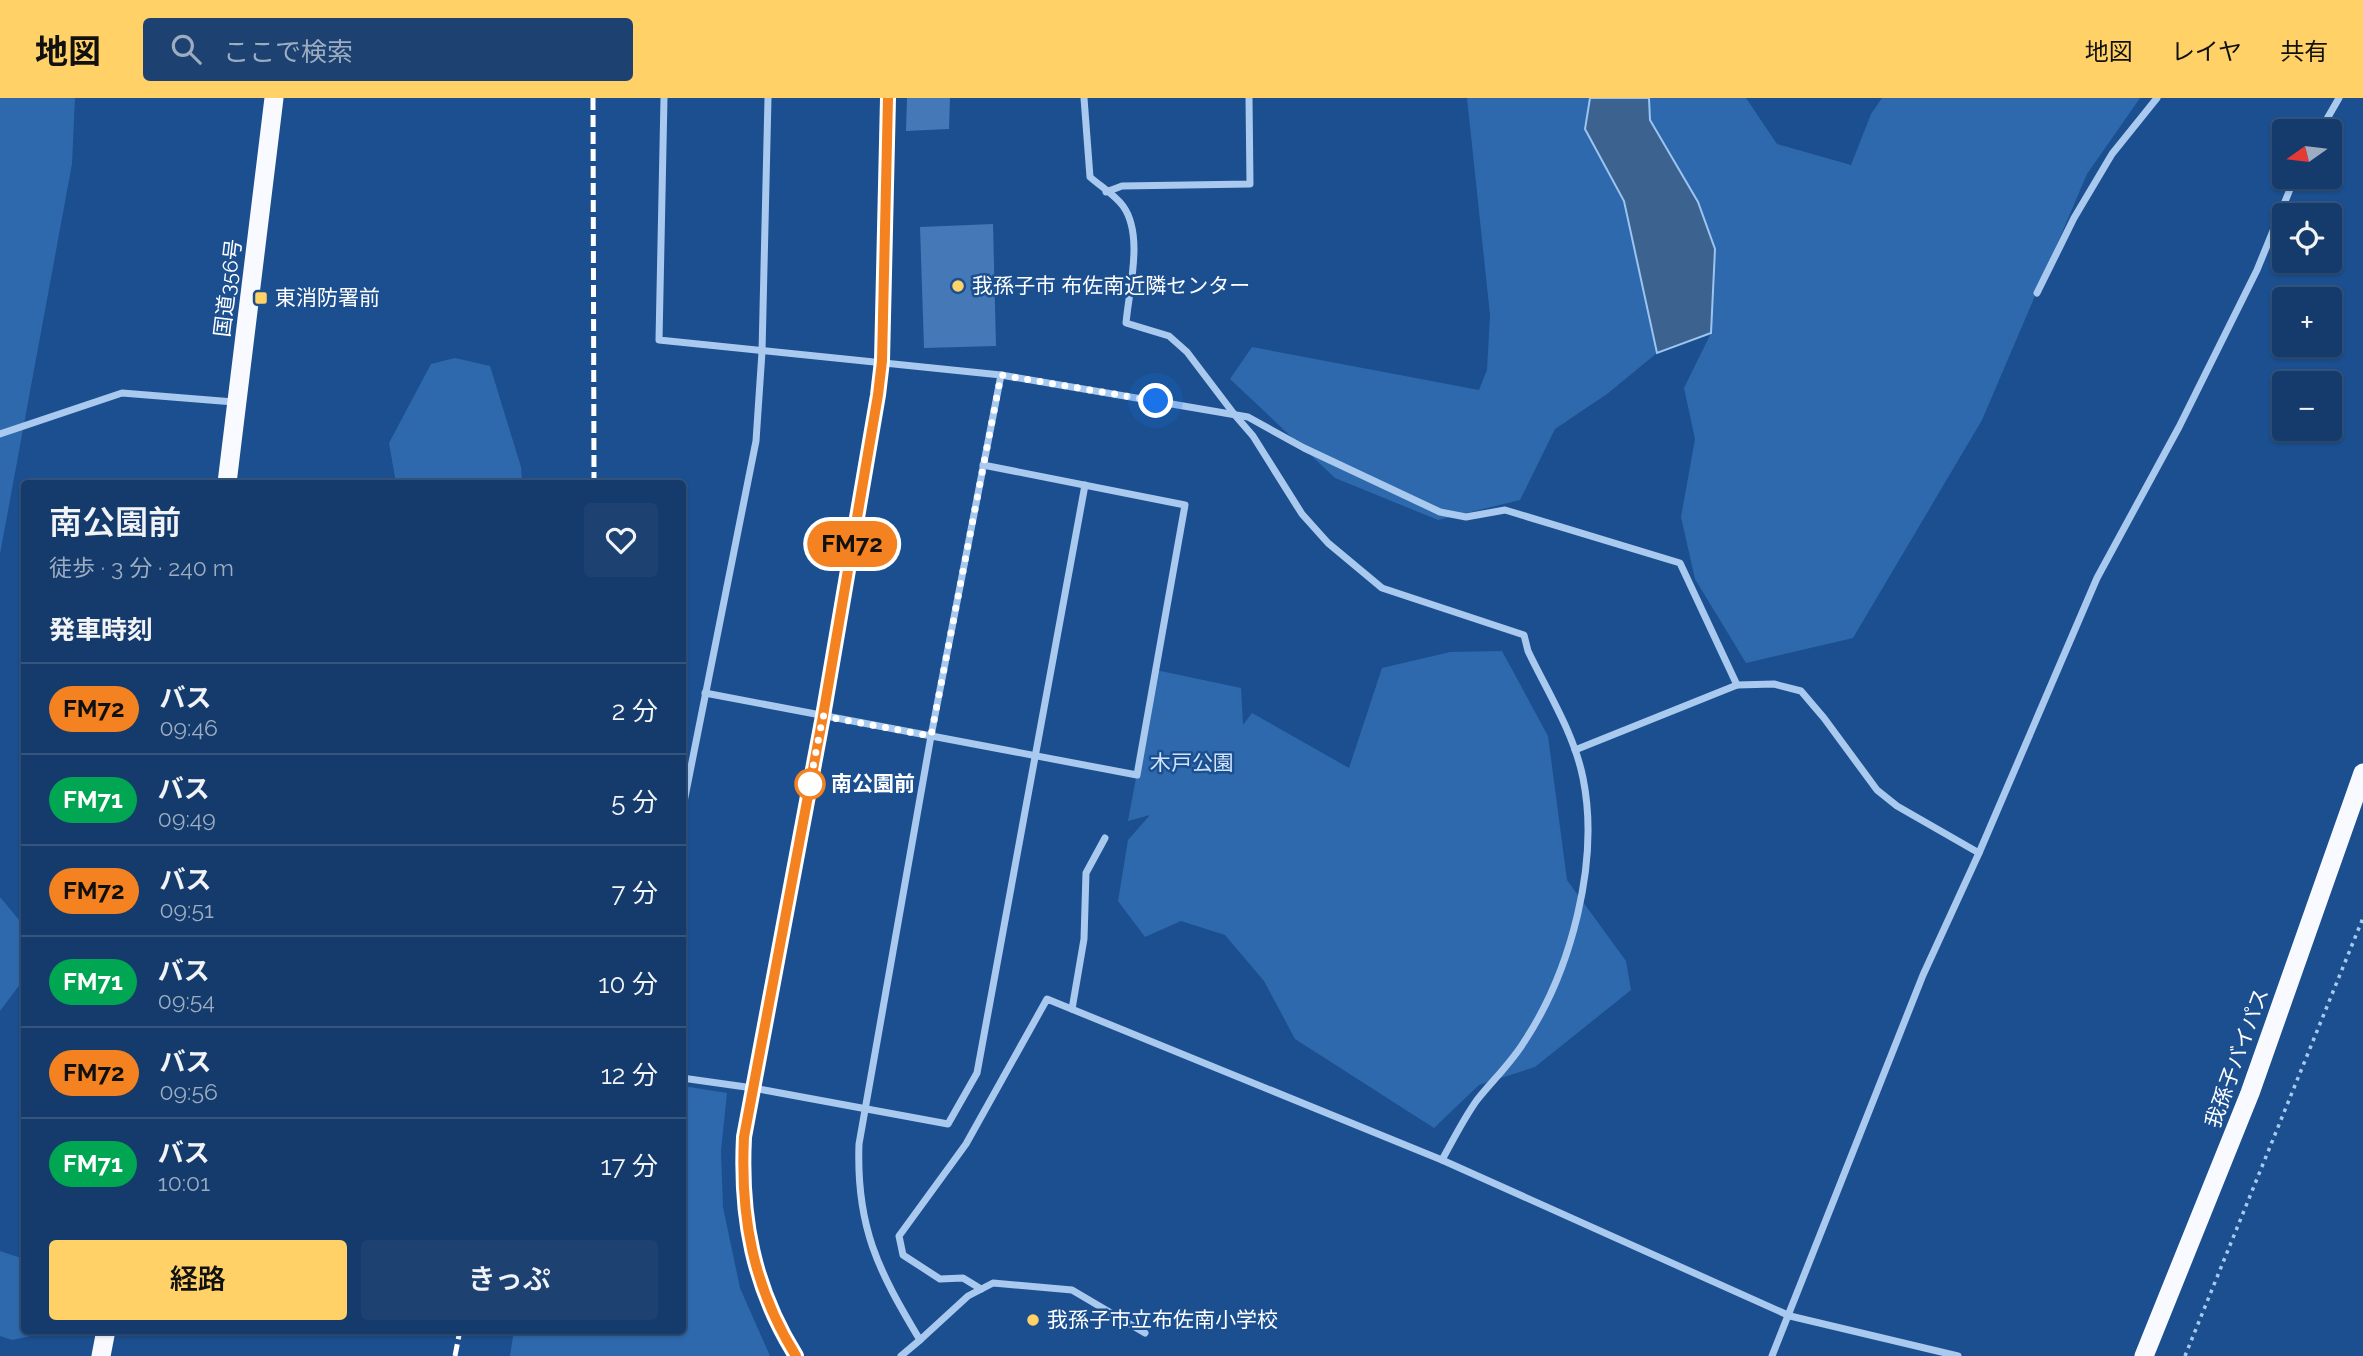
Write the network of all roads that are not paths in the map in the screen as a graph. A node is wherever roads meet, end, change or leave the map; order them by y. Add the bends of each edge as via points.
1 (274, 98) edge
2 (664, 98) edge
3 (768, 98) edge
4 (888, 98) edge
5 (1084, 98) edge
6 (1249, 98) edge
7 (2157, 98) edge
8 (2339, 98) edge
9 (2327, 119) edge
10 (2290, 189) edge
11 (1106, 192) junction
12 (2037, 293) dead end
13 (762, 352) junction
14 (882, 361) junction
15 (1001, 375) junction
16 (237, 403) junction
17 (1234, 414) junction
18 (0, 434) edge
19 (983, 465) junction
20 (227, 480) edge
21 (1085, 485) junction
22 (1737, 685) junction
23 (705, 693) junction
24 (823, 716) junction
25 (931, 736) junction
26 (1575, 750) junction
27 (1034, 756) junction
28 (2363, 773) edge
29 (686, 792) edge
30 (1105, 838) dead end
31 (1979, 853) junction
32 (1072, 1009) junction
33 (686, 1078) edge
34 (752, 1088) junction
35 (864, 1108) junction
36 (1442, 1160) junction
37 (981, 1289) junction
38 (1790, 1316) junction
39 (1145, 1333) dead end
40 (105, 1334) edge
41 (920, 1340) junction
42 (101, 1356) edge
43 (796, 1356) edge
44 (901, 1356) edge
45 (1772, 1356) edge
46 (1958, 1356) edge
47 (2144, 1356) edge

1 - 16 highway, 国道356号
2 - 13 street via 659,340
3 - 13 street
4 - 14 street
5 - 11 street via 1090,177
6 - 11 street via 1250,184 1122,186
7 - 12 street via 2112,153
8 - 9 street
10 - 31 street via 2239,307 2097,578
11 - 17 street via 1122,204 1135,236 1126,323 1169,336 1187,352
13 - 14 street
13 - 23 street via 756,441
14 - 15 street
14 - 24 street
15 - 17 street
15 - 19 street
16 - 18 street via 122,393
16 - 20 highway, 国道356号
17 - 22 street via 1440,512 1466,517 1505,510 1680,564
17 - 26 street via 1253,436 1301,514 1382,588 1524,635
19 - 21 street
19 - 25 street
21 - 27 street
21 - 27 street via 1185,505 1137,775
22 - 26 street
22 - 31 street via 1774,684 1801,691 1877,790
23 - 24 street
23 - 29 street
24 - 25 street
24 - 34 street
25 - 27 street
25 - 35 street
26 - 36 street via 1588,826 1581,902 1557,983 1524,1042 1475,1103
27 - 35 street via 977,1073 948,1124
28 - 47 highway, 我孫子バイパス via 2250,1093
30 - 32 street via 1086,873 1084,939
31 - 38 street via 1923,975
32 - 36 street
32 - 37 street via 1047,999 966,1144 899,1236 903,1255 912,1261 940,1279 963,1278
33 - 34 street
34 - 35 street
34 - 43 street via 742,1179 749,1242 766,1298
35 - 41 street via 858,1164 862,1213 877,1261
36 - 38 street
37 - 39 street via 993,1283 1072,1290
37 - 41 street
38 - 45 street
38 - 46 street
40 - 42 highway
41 - 44 street

